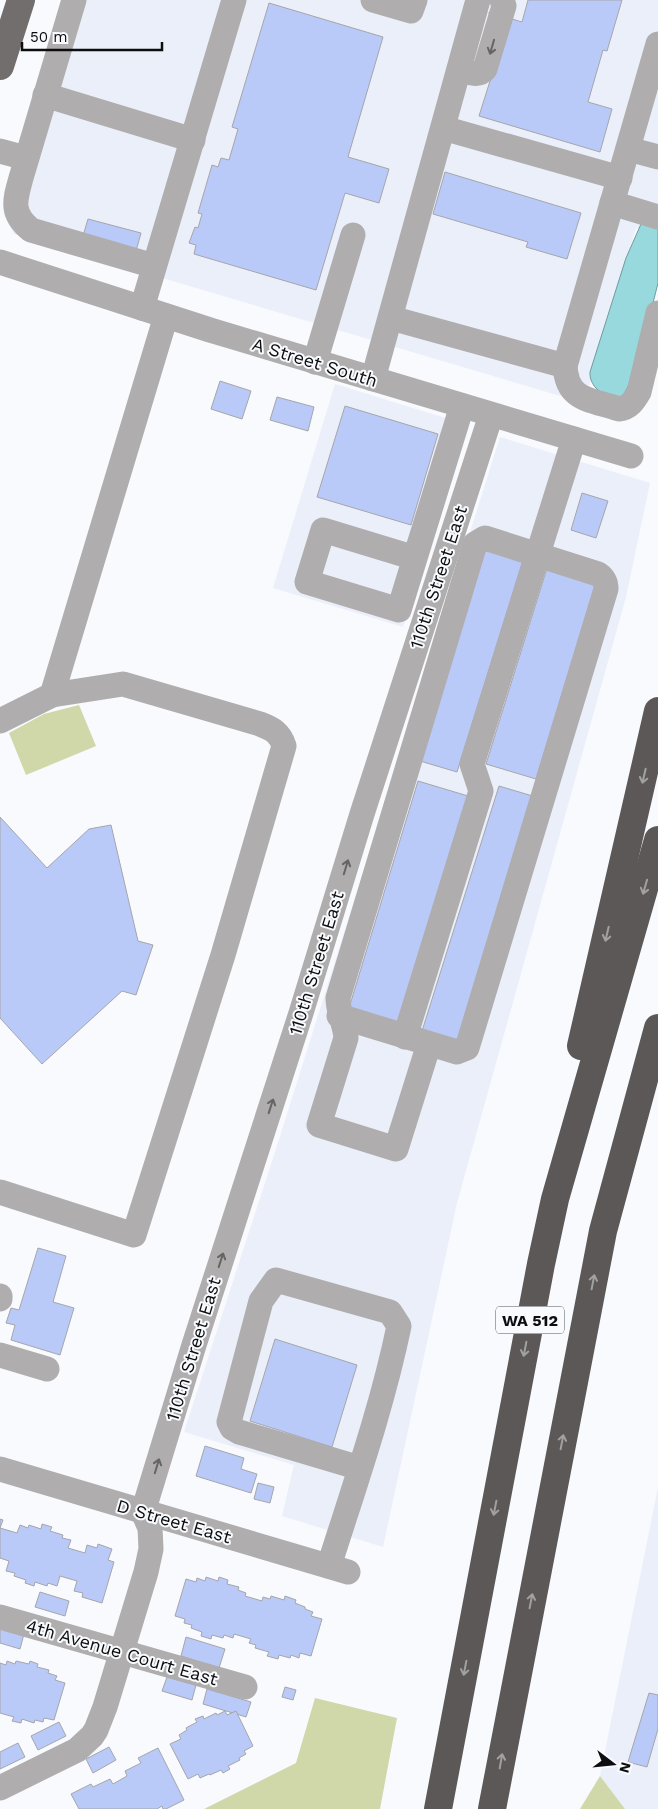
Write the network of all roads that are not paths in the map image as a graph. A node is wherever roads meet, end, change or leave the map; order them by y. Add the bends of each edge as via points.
1 (21, 0) edge
2 (74, 0) edge
3 (234, 0) edge
4 (373, 0) edge
5 (414, 0) edge
6 (478, 0) edge
7 (502, 0) edge
8 (658, 44) edge
9 (0, 66) edge
10 (459, 70) junction
11 (45, 95) junction
12 (443, 128) junction
13 (192, 140) junction
14 (628, 149) junction
15 (0, 151) edge
16 (658, 157) edge
17 (26, 158) junction
18 (620, 178) junction
19 (612, 203) junction
20 (658, 217) edge
21 (353, 235) dead end
22 (0, 262) edge
23 (154, 266) junction
24 (142, 308) junction
25 (658, 314) edge
26 (166, 316) junction
27 (390, 318) junction
28 (315, 362) junction
29 (566, 366) junction
30 (374, 379) junction
31 (462, 406) junction
32 (491, 415) junction
33 (574, 440) junction
34 (631, 456) dead end
35 (538, 555) junction
36 (415, 558) dead end
37 (52, 695) junction
38 (658, 711) edge
39 (0, 721) edge
40 (658, 840) edge
41 (339, 1016) junction
42 (658, 1028) edge
43 (405, 1037) junction
44 (429, 1044) junction
45 (658, 1081) edge
46 (0, 1192) edge
47 (603, 1231) junction
48 (541, 1264) junction
49 (0, 1355) edge
50 (47, 1369) dead end
51 (360, 1468) junction
52 (0, 1469) edge
53 (143, 1512) junction
54 (0, 1617) edge
55 (121, 1651) junction
56 (244, 1687) dead end
57 (0, 1788) edge
58 (438, 1809) edge
59 (492, 1809) edge

1 - 9 main road
2 - 11 street
3 - 13 street
4 - 5 street via 412,11
6 - 10 street
7 -> 10 street via 504,6 485,69 476,74
8 - 14 street
10 - 12 street
11 - 13 street
11 - 17 street
12 - 18 street
12 - 27 street
13 - 23 street
14 - 16 street
14 - 18 street
15 - 17 street
17 - 23 street via 14,201 25,225 31,230
18 - 19 street
19 - 20 street
19 - 29 street
21 - 28 street
22 - 24 street, A Street South
23 - 24 street
24 - 26 street, A Street South
25 - 29 street via 639,392 625,408 618,409 577,395 566,379
26 - 28 street, A Street South
26 - 37 street
27 - 29 street
27 - 30 street
28 - 30 street, A Street South
30 - 31 street, A Street South
31 - 32 street, A Street South
31 - 36 street
32 - 33 street, A Street South
53 -> 32 street, 110th Street East
33 - 34 street, A Street South
33 - 35 street
35 - 41 street via 484,538 475,544 338,998
35 - 43 street via 472,764 481,791
35 - 44 street via 598,574 603,577 606,589 468,1048 457,1052
37 - 39 street
37 - 46 street via 123,684 260,724 281,736 284,746 134,1235
38 -> 48 highway via 572,1087
40 -> 48 highway, WA 512 via 555,1199
41 - 43 street
41 - 44 street via 346,1038 319,1125 396,1149
42 - 47 highway, WA 512
43 - 44 street
45 - 47 highway
59 -> 47 highway, WA 512
48 -> 58 highway, WA 512
49 - 50 street
51 - 51 street via 389,1374 399,1326 390,1312 276,1280 261,1301 228,1422 239,1432
51 - 53 street, D Street East via 339,1569
52 - 53 street, D Street East
53 - 55 street via 150,1528 151,1549
54 - 55 street, 4th Avenue Court East
55 - 56 street, 4th Avenue Court East
55 - 57 street via 105,1707 92,1736 77,1750

